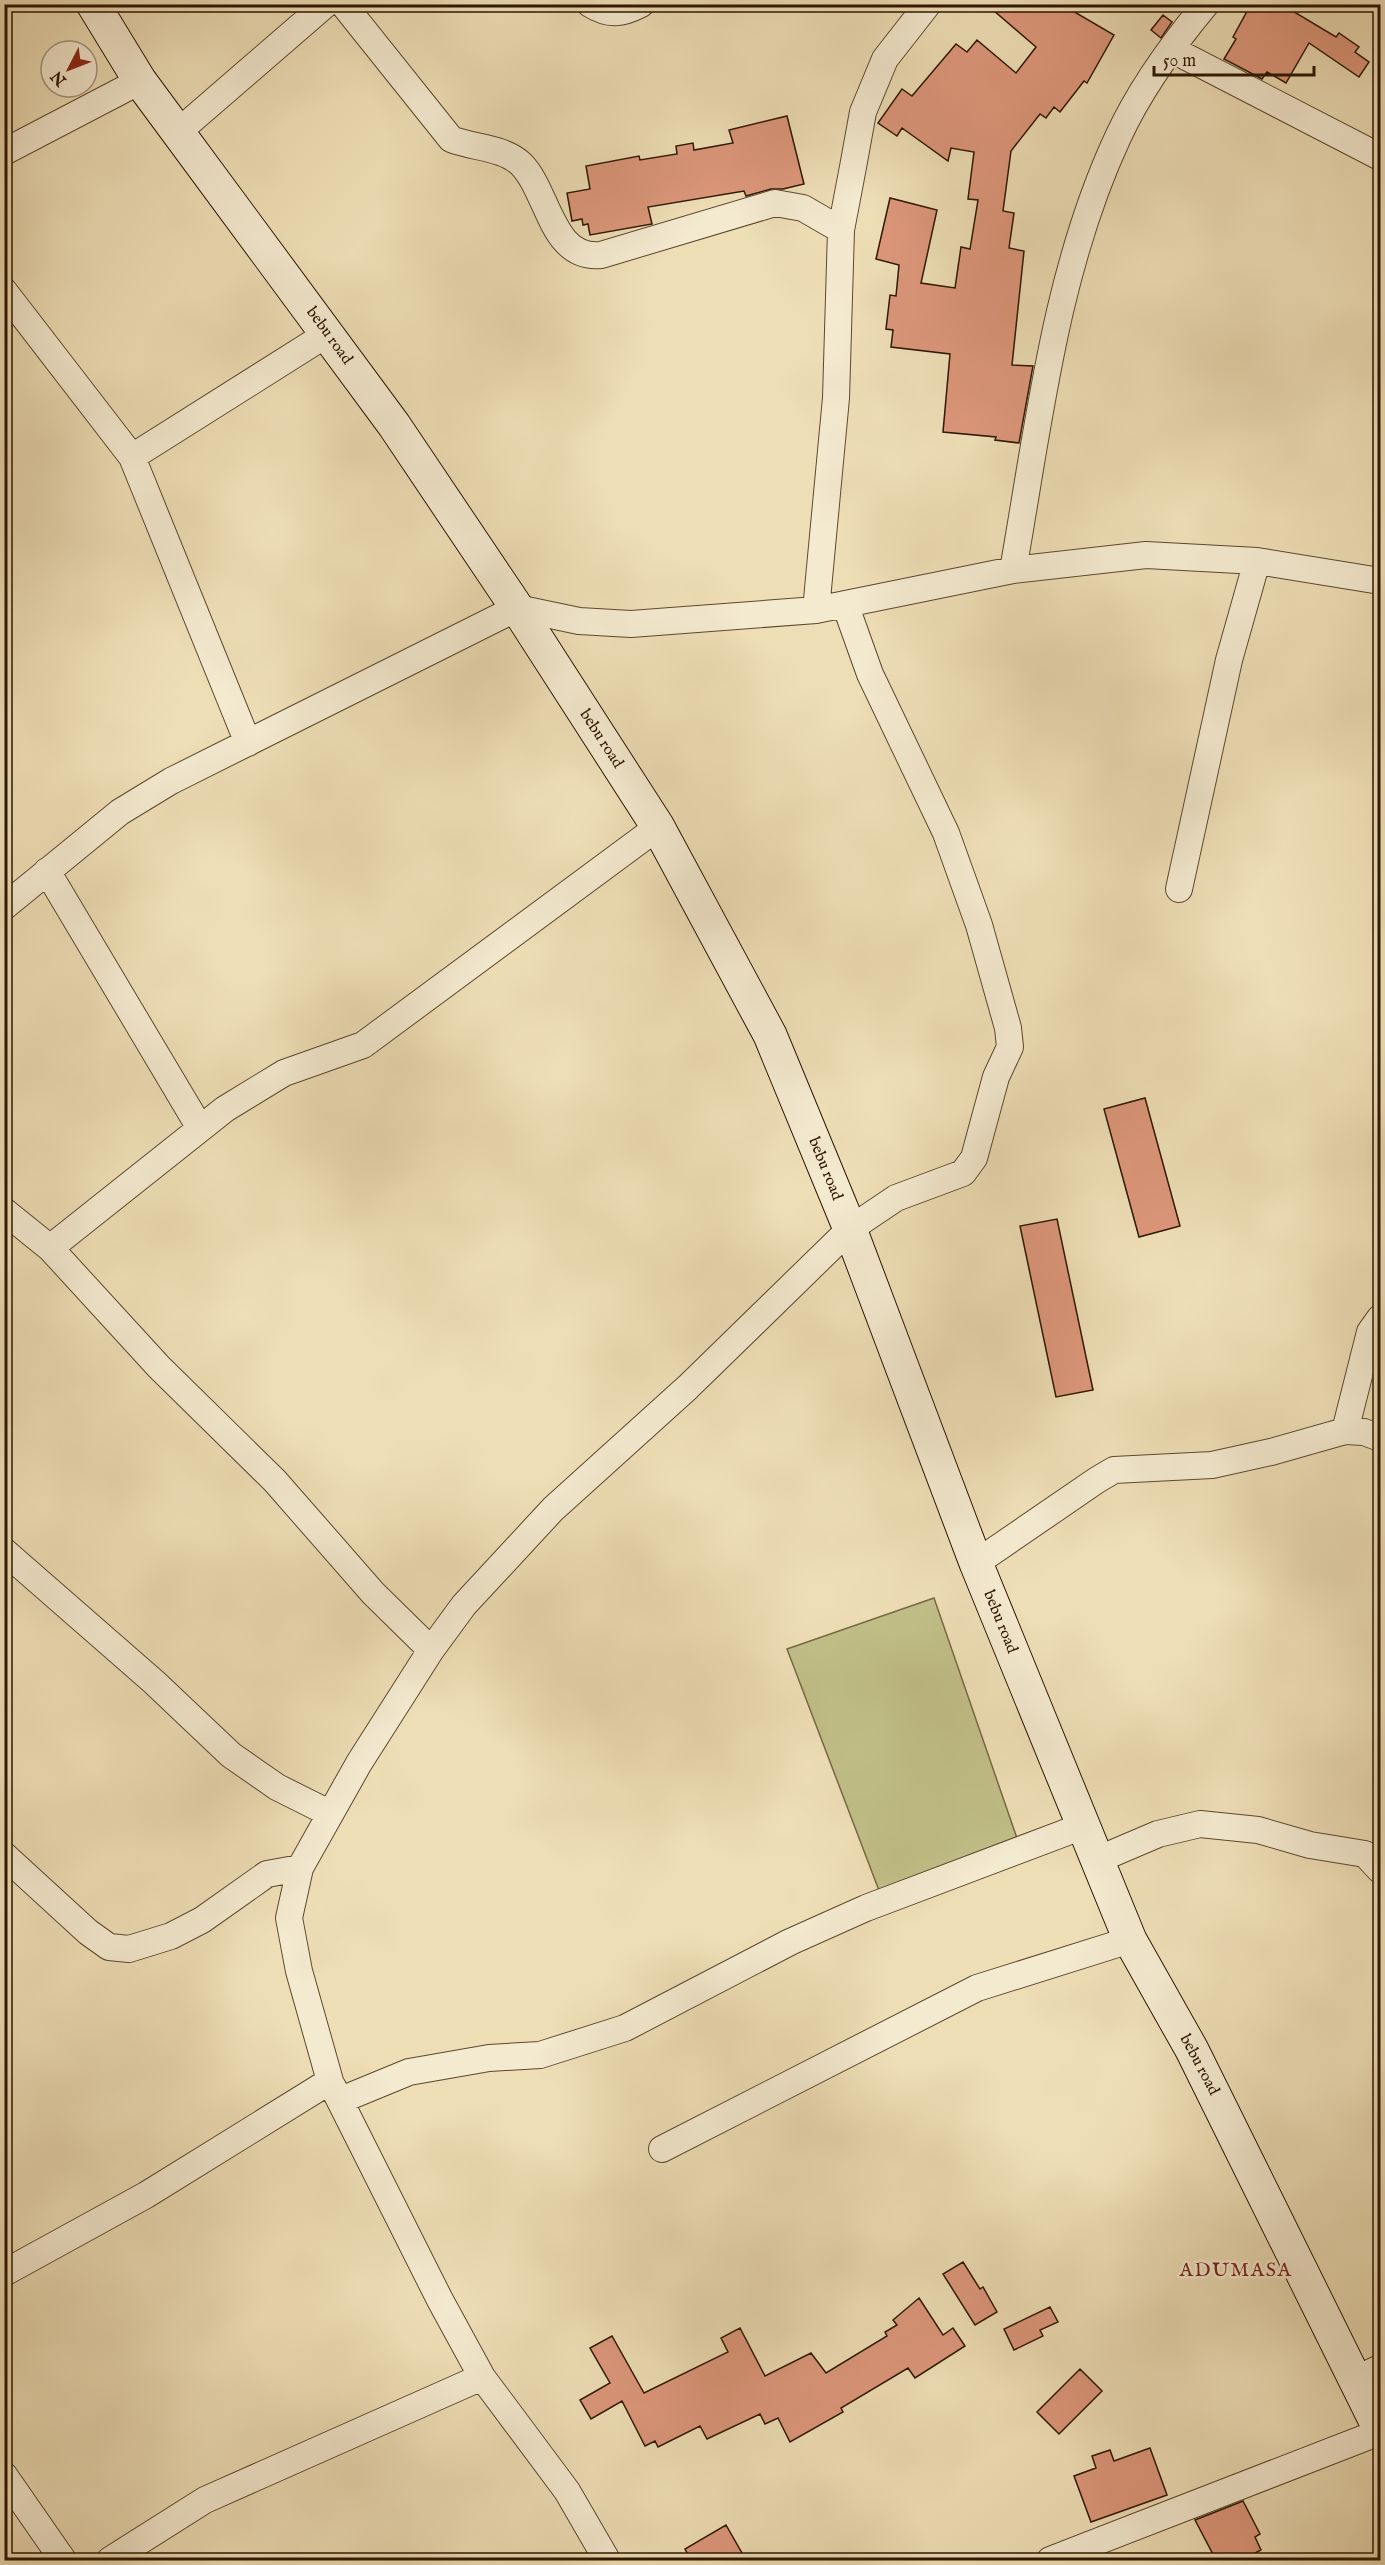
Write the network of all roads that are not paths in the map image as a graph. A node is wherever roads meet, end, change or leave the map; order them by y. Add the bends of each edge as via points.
1 (93, 4) edge
2 (326, 4) edge
3 (342, 4) edge
4 (590, 4) edge
5 (641, 4) edge
6 (928, 4) edge
7 (1206, 4) edge
8 (1171, 49) junction
9 (140, 81) junction
10 (178, 132) junction
11 (4, 152) edge
12 (1380, 157) edge
13 (841, 230) junction
14 (4, 291) edge
15 (327, 334) junction
16 (132, 457) junction
17 (1257, 561) junction
18 (1013, 570) junction
19 (1380, 581) edge
20 (845, 604) junction
21 (517, 608) junction
22 (816, 610) junction
23 (248, 743) junction
24 (658, 827) junction
25 (47, 871) junction
26 (1179, 889) dead end
27 (9, 898) edge
28 (200, 1128) junction
29 (4, 1212) edge
30 (850, 1229) junction
31 (50, 1248) junction
32 (1380, 1318) edge
33 (1345, 1431) junction
34 (1380, 1438) edge
35 (4, 1551) edge
36 (976, 1563) junction
37 (431, 1650) junction
38 (329, 1813) junction
39 (1083, 1826) junction
40 (4, 1855) edge
41 (1375, 1856) edge
42 (1096, 1860) junction
43 (300, 1868) junction
44 (1130, 1940) junction
45 (335, 2090) junction
46 (662, 2149) dead end
47 (4, 2273) edge
48 (1368, 2373) edge
49 (483, 2377) junction
50 (1380, 2431) edge
51 (4, 2475) edge
52 (1082, 2554) edge
53 (63, 2560) edge
54 (110, 2560) edge
55 (607, 2560) edge
56 (1050, 2560) edge

1 - 9 street, bebu road
2 - 10 street
3 - 13 street via 451,139 508,155 520,163 573,251 585,256 601,255 775,203 803,208
4 - 5 street via 603,13 624,13
6 - 13 street via 885,59 863,112
7 - 8 street
8 - 12 street
8 - 18 street via 1118,136 1072,265
9 - 10 street, bebu road
9 - 11 street
10 - 15 street, bebu road
13 - 22 street via 836,398
14 - 16 street
15 - 16 street
15 - 21 street, bebu road via 394,425
16 - 23 street
17 - 18 street via 1146,555
17 - 19 street
17 - 26 street via 1229,660
18 - 20 street
20 - 22 street
20 - 30 street via 870,674 946,833 979,925 1010,1047 996,1077 974,1158 963,1173 896,1198
21 - 22 street via 579,621 631,624
21 - 23 street
21 - 24 street, bebu road
23 - 25 street via 171,781 120,812
24 - 28 street via 363,1045 284,1073
24 - 30 street, bebu road via 770,1035
25 - 27 street
25 - 28 street
28 - 31 street
29 - 31 street
30 - 36 street, bebu road
30 - 37 street via 688,1387 553,1509 464,1605
31 - 37 street via 159,1367 275,1481 373,1593
32 - 33 street via 1370,1332
33 - 34 street
33 - 36 street via 1212,1465 1114,1470
35 - 38 street via 231,1755 277,1787
36 - 39 street, bebu road
37 - 38 street
38 - 43 street
39 - 42 street, bebu road
39 - 45 street via 866,1908 790,1942 614,2032 540,2055 489,2058
40 - 43 street via 88,1932 109,1947 129,1950 171,1936 202,1920 267,1874
41 - 42 street via 1310,1845 1258,1830 1200,1824 1158,1834
42 - 44 street, bebu road
43 - 45 street via 289,1918 298,1971
44 - 46 street via 977,1988
44 - 48 street, bebu road
45 - 47 street
45 - 49 street
48 - 50 street, bebu road
49 - 54 street via 205,2500
49 - 55 street via 567,2491
50 - 52 street
51 - 53 street
52 - 56 street

